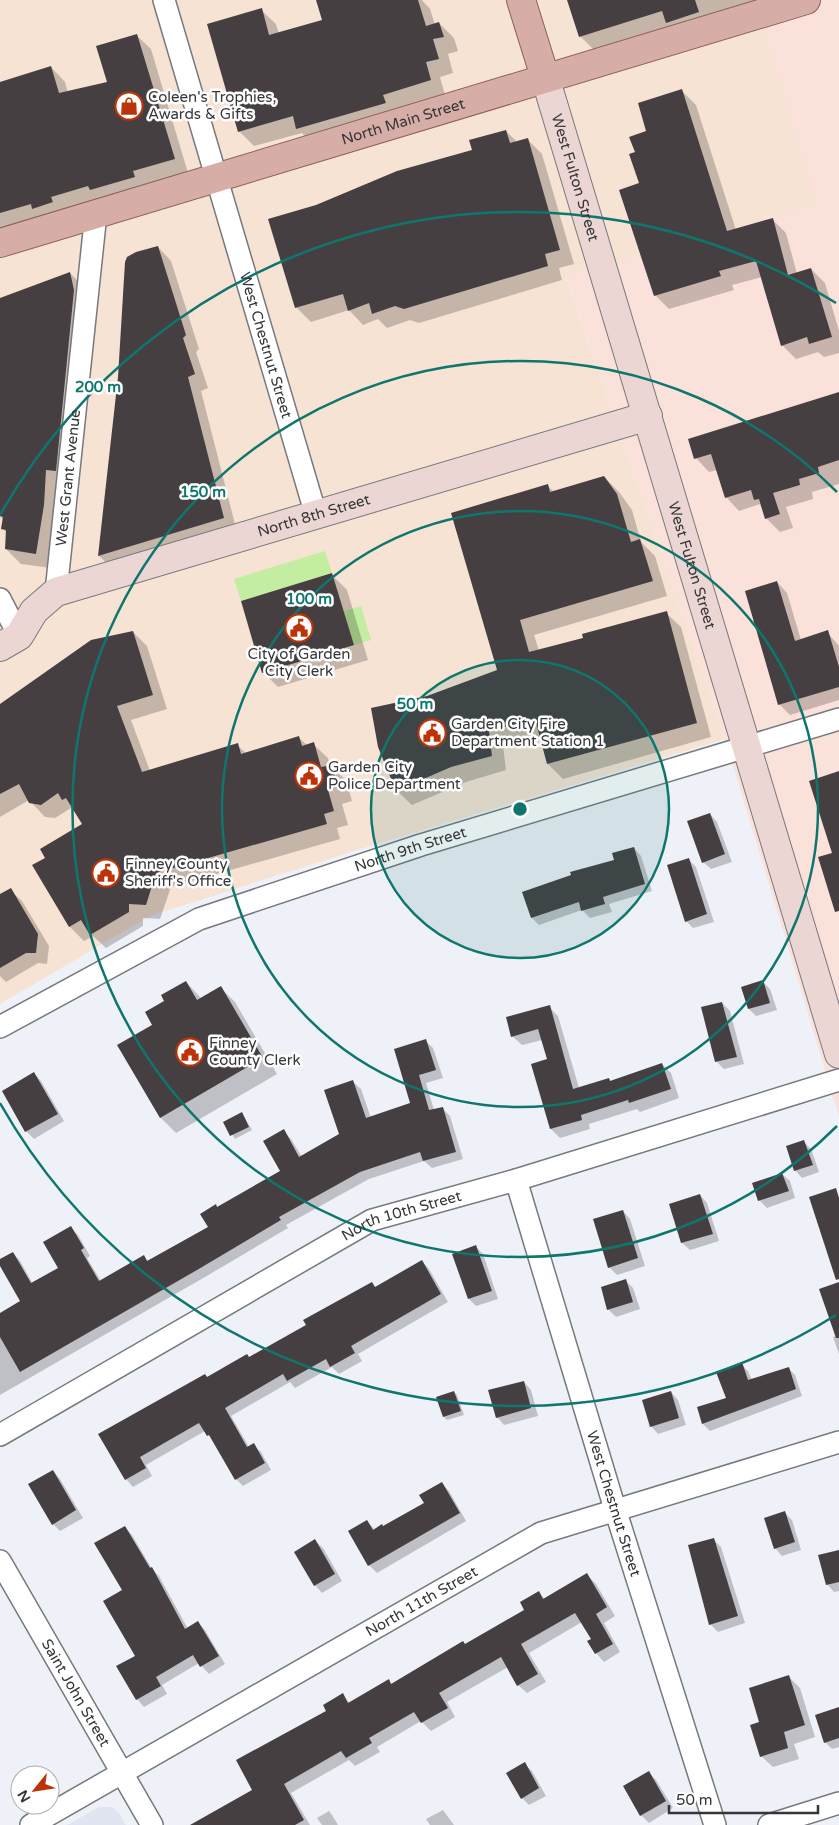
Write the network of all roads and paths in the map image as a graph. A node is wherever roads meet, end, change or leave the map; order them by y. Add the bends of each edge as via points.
1 (164, 0) edge
2 (521, 0) edge
3 (806, 0) edge
4 (545, 77) junction
5 (215, 177) junction
6 (96, 214) junction
7 (0, 242) edge
8 (648, 416) junction
9 (316, 515) junction
10 (56, 592) junction
11 (0, 599) edge
12 (10, 642) edge
13 (839, 719) edge
14 (746, 747) junction
15 (0, 1027) edge
16 (839, 1054) edge
17 (839, 1080) edge
18 (516, 1180) junction
19 (0, 1435) edge
20 (839, 1442) edge
21 (615, 1509) junction
22 (0, 1561) edge
23 (122, 1773) junction
24 (839, 1803) edge
25 (31, 1825) edge
26 (152, 1825) edge
27 (715, 1825) edge
28 (768, 1825) edge

1 - 5 street, West Chestnut Street
2 - 4 main road
3 - 4 main road, North Main Street
4 - 5 main road, North Main Street
4 - 8 street, West Fulton Street
5 - 6 main road, North Main Street
5 - 9 street, West Chestnut Street
6 - 7 main road, North Main Street
6 - 10 street, West Grant Avenue
8 - 9 street, North 8th Street
8 - 14 street, West Fulton Street
9 - 10 street, North 8th Street
10 - 12 street, North 8th Street via 34,611
11 - 12 street
13 - 14 street, North 9th Street
14 - 15 street, North 9th Street via 421,845 200,919
14 - 16 street, West Fulton Street
17 - 18 street, North 10th Street
18 - 19 street, North 10th Street via 372,1220
18 - 21 street, West Chestnut Street
20 - 21 street, North 11th Street
21 - 23 street, North 11th Street via 540,1533
21 - 27 street, West Chestnut Street
22 - 23 street, Saint John Street
23 - 25 street, North 11th Street
23 - 26 street, Saint John Street
24 - 28 street

